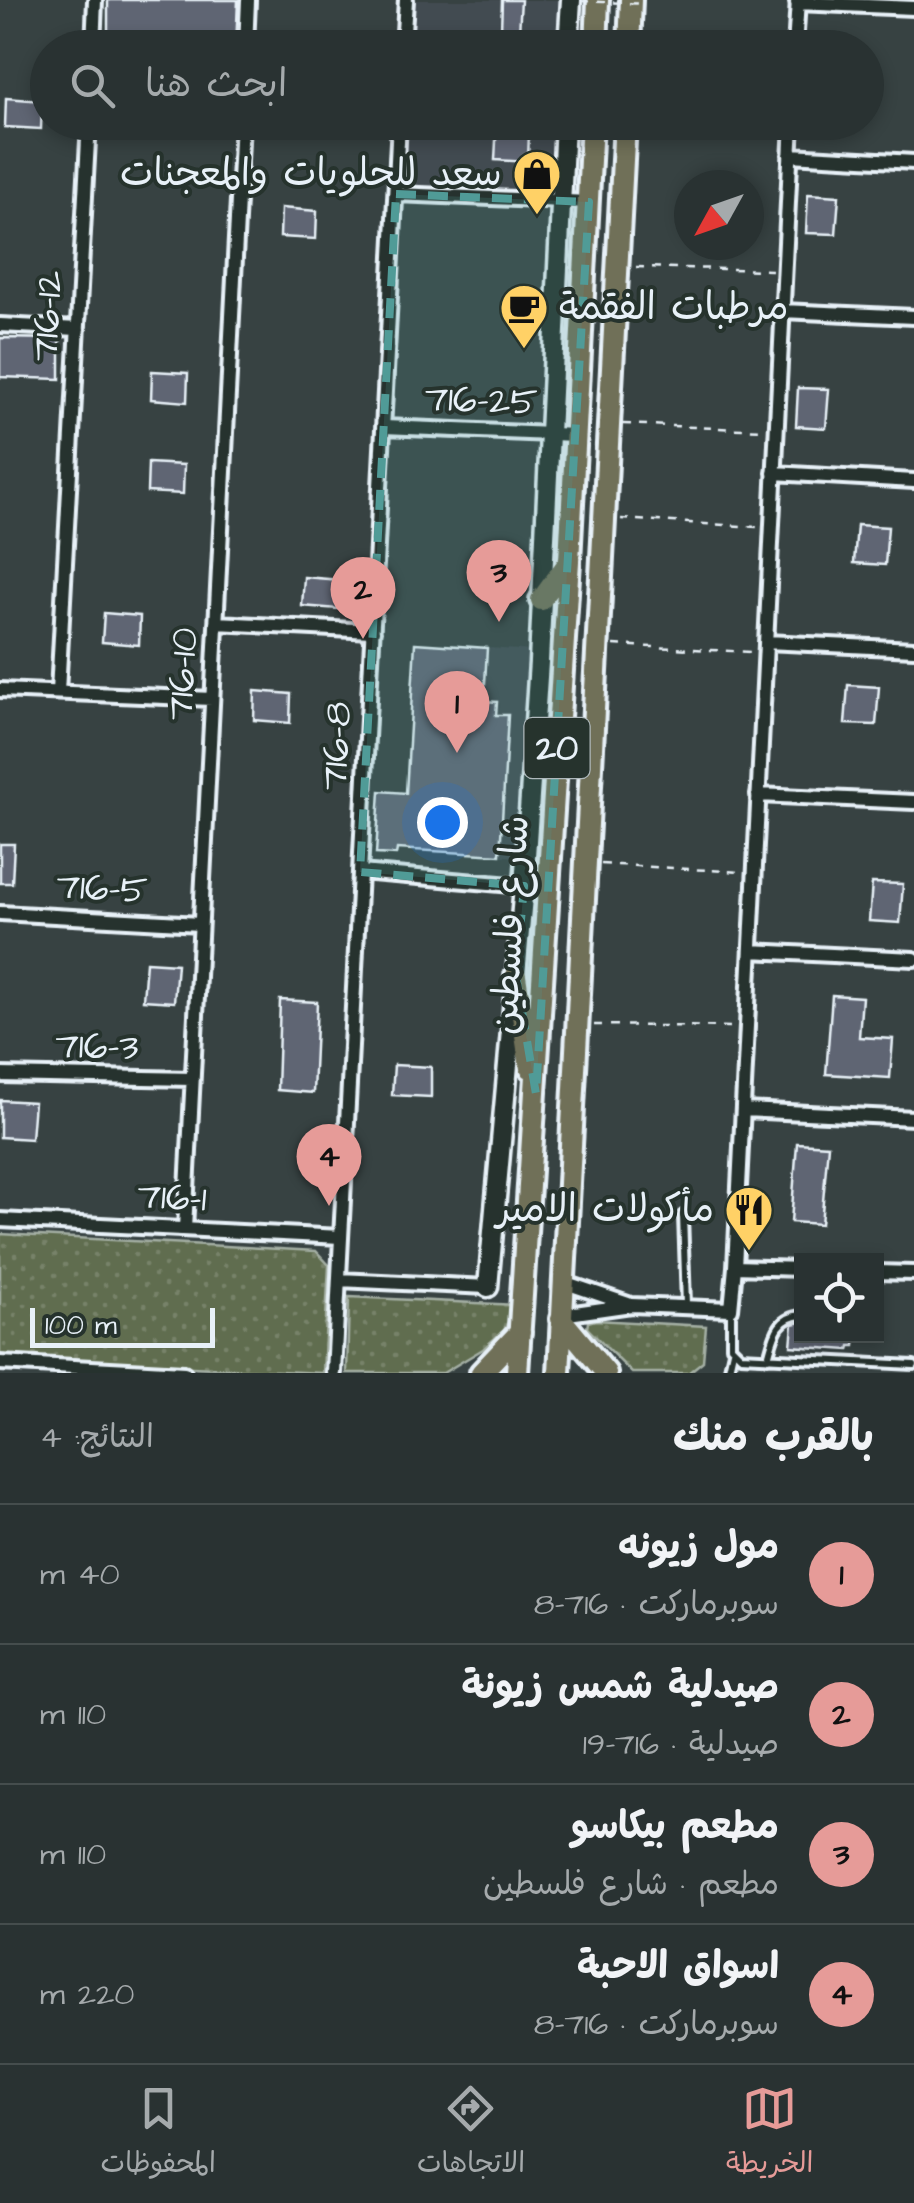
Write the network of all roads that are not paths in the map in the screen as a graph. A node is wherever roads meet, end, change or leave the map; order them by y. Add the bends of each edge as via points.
1 (96, 0) edge
2 (248, 0) edge
3 (406, 0) edge
4 (570, 0) edge
5 (598, 0) edge
6 (638, 2) edge
7 (798, 2) edge
8 (914, 8) edge
9 (94, 30) edge
10 (247, 30) edge
11 (405, 30) edge
12 (569, 30) edge
13 (597, 30) edge
14 (633, 30) edge
15 (796, 30) edge
16 (88, 140) edge
17 (241, 140) edge
18 (399, 140) edge
19 (564, 140) edge
20 (591, 140) edge
21 (625, 140) edge
22 (791, 140) edge
23 (790, 156) junction
24 (914, 162) edge
25 (396, 194) junction
26 (561, 201) junction
27 (588, 202) junction
28 (782, 311) junction
29 (914, 317) edge
30 (0, 325) edge
31 (78, 328) junction
32 (384, 427) junction
33 (548, 434) junction
34 (576, 435) junction
35 (774, 473) junction
36 (914, 481) edge
37 (569, 561) junction
38 (541, 600) junction
39 (216, 623) junction
40 (373, 630) junction
41 (766, 647) junction
42 (914, 649) edge
43 (0, 690) edge
44 (58, 692) junction
45 (212, 700) junction
46 (758, 795) junction
47 (914, 802) edge
48 (360, 872) junction
49 (524, 886) junction
50 (0, 913) edge
51 (200, 924) junction
52 (751, 951) junction
53 (914, 959) edge
54 (516, 976) junction
55 (0, 1074) edge
56 (192, 1079) junction
57 (536, 1094) junction
58 (743, 1110) junction
59 (914, 1118) edge
60 (683, 1215) dead end
61 (0, 1220) edge
62 (184, 1228) junction
63 (341, 1237) junction
64 (735, 1267) junction
65 (794, 1269) edge
66 (884, 1272) edge
67 (914, 1273) edge
68 (339, 1280) junction
69 (563, 1282) junction
70 (488, 1288) joint
71 (631, 1305) junction
72 (686, 1307) junction
73 (731, 1309) junction
74 (794, 1316) edge
75 (561, 1318) junction
76 (521, 1330) junction
77 (734, 1351) junction
78 (768, 1358) junction
79 (0, 1363) edge
80 (914, 1365) edge
81 (184, 1373) edge
82 (334, 1373) edge
83 (481, 1373) edge
84 (517, 1373) edge
85 (558, 1373) edge
86 (606, 1373) edge
87 (728, 1373) edge

1 - 9 street
2 - 10 street
3 - 11 street
4 - 12 street
5 - 13 main road
6 - 14 main road
7 - 8 street
7 - 15 street
16 - 31 street, 716-12
17 - 39 street, 716-10
18 - 25 street, 716-8
19 - 26 street
20 - 27 main road, شارع فلسطين / 20
21 - 69 main road, شارع فلسطين / 20
22 - 23 street
23 - 24 street
23 - 28 street
25 - 26 street
25 - 32 street, 716-8
26 - 27 street
26 - 33 street
27 - 34 main road, شارع فلسطين / 20
28 - 29 street
28 - 35 street
30 - 31 street
31 - 44 street, 716-12
32 - 33 street, 716-25
32 - 40 street, 716-8
33 - 34 street, 716-25
33 - 38 street
34 - 37 main road, شارع فلسطين / 20
35 - 36 street
35 - 41 street
37 - 38 main road
37 - 57 main road, شارع فلسطين / 20
38 - 49 street
39 - 40 street
39 - 45 street, 716-10
40 - 48 street, 716-8
41 - 42 street
41 - 46 street
43 - 44 street
44 - 45 street
45 - 51 street, 716-10
46 - 47 street
46 - 52 street
48 - 49 street
48 - 63 street, 716-8
49 - 54 street
50 - 51 street, 716-5
51 - 56 street, 716-10
52 - 53 street
52 - 58 street
54 - 57 main road
54 - 70 street
55 - 56 street, 716-3
56 - 62 street, 716-10
57 - 76 main road, شارع فلسطين / 20
58 - 59 street
58 - 64 street
60 - 72 lane
61 - 62 street, 716-1
62 - 63 street, 716-1
63 - 68 street, 716-8
64 - 65 street
64 - 73 street
66 - 67 street
68 - 70 street
68 - 82 street, 716-8
69 - 71 street
69 - 75 main road, شارع فلسطين / 20
71 - 72 street
71 - 75 street
72 - 73 street
73 - 77 lane
74 - 78 lane via 781,1322
75 - 85 main road, شارع فلسطين / 20
75 - 86 main road
76 - 83 main road
76 - 84 main road, شارع فلسطين / 20
77 - 78 lane
77 - 87 lane
78 - 80 lane
79 - 81 street

